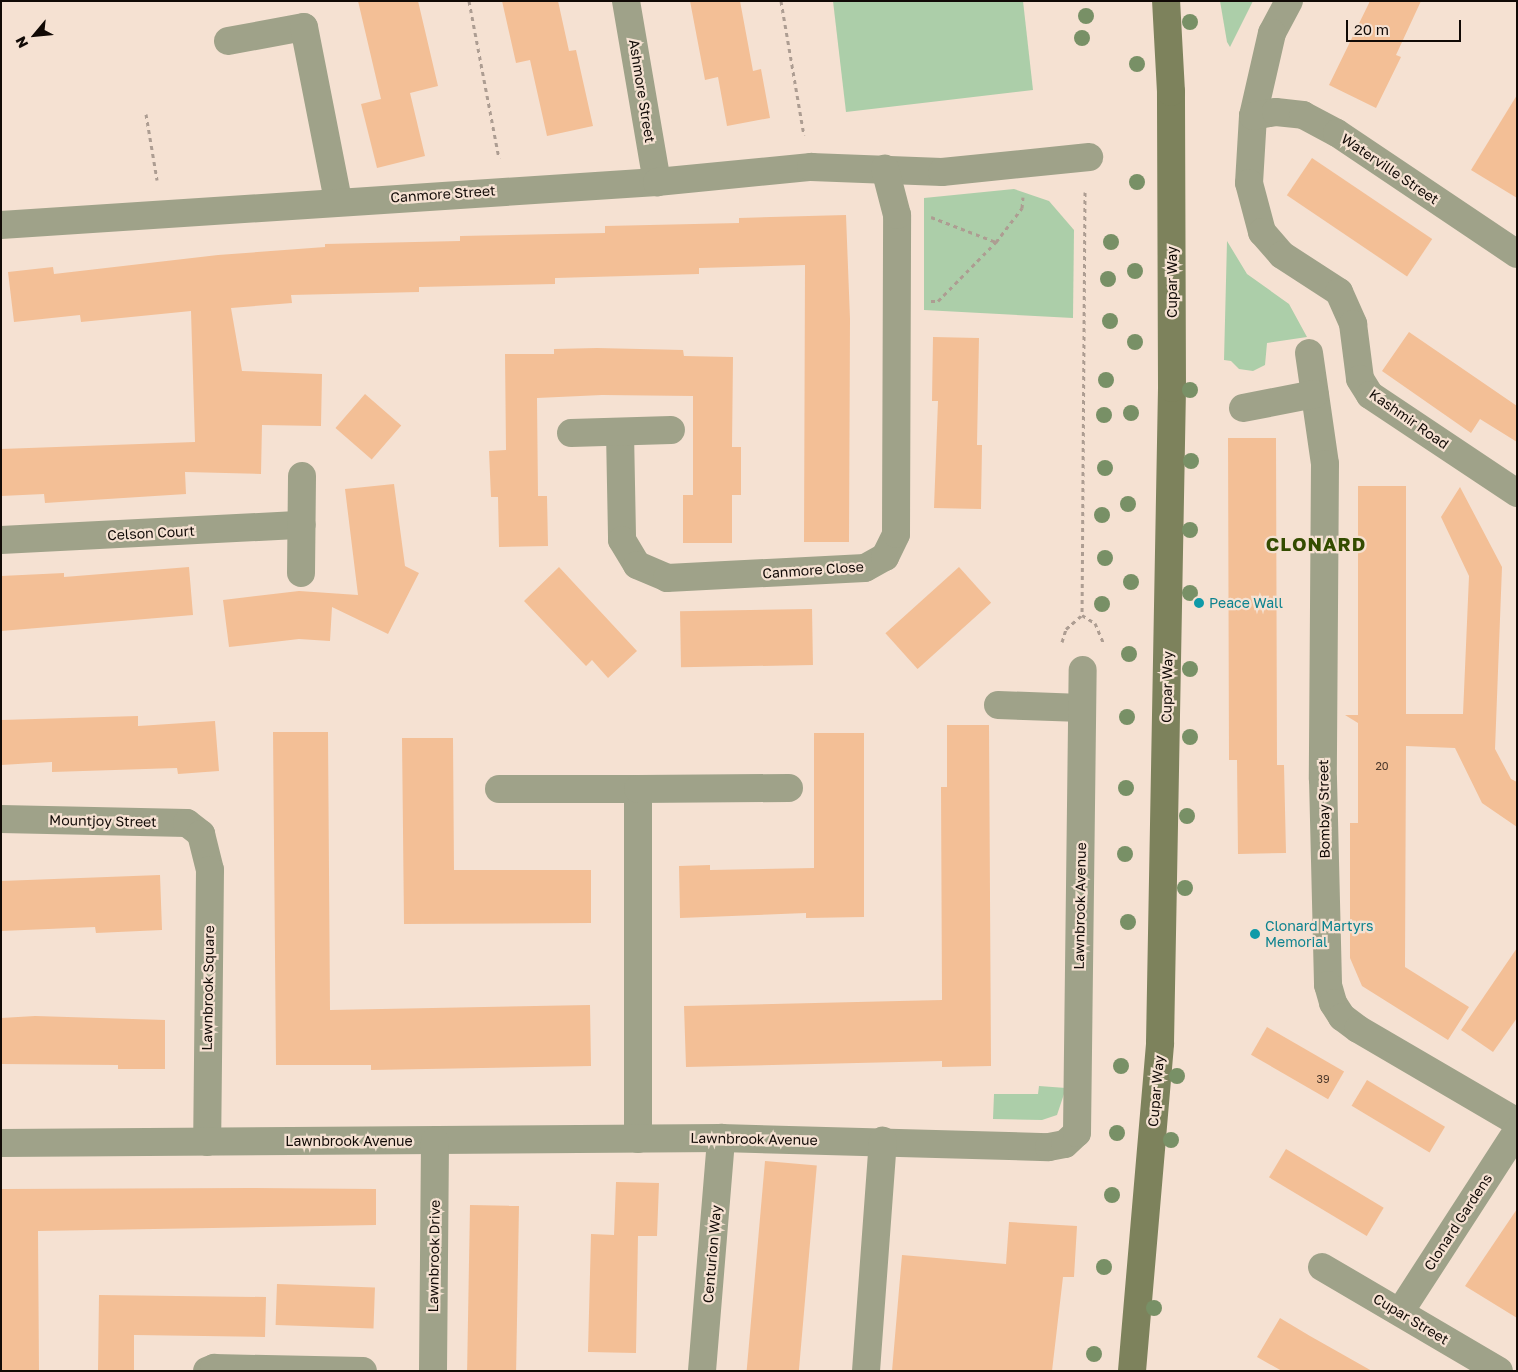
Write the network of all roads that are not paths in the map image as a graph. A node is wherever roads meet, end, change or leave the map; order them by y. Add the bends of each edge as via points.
1 (626, 1) edge
2 (1166, 1) edge
3 (1289, 1) edge
4 (228, 41) dead end
5 (1254, 116) junction
6 (1089, 157) road end
7 (885, 169) junction
8 (656, 182) junction
9 (338, 201) junction
10 (1, 225) edge
11 (1517, 254) edge
12 (1309, 353) dead end
13 (1315, 394) junction
14 (1243, 408) dead end
15 (671, 430) dead end
16 (620, 432) junction
17 (571, 433) dead end
18 (302, 476) dead end
19 (1517, 493) edge
20 (302, 526) junction
21 (1, 540) edge
22 (301, 573) dead end
23 (1082, 670) road end
24 (998, 705) dead end
25 (1082, 708) junction
26 (789, 788) dead end
27 (500, 789) dead end
28 (638, 789) junction
29 (1, 819) edge
30 (201, 834) joint
31 (1517, 1122) edge
32 (1517, 1131) edge
33 (721, 1138) junction
34 (638, 1139) junction
35 (435, 1141) junction
36 (883, 1141) junction
37 (207, 1142) junction
38 (1, 1143) edge
39 (1322, 1266) dead end
40 (1400, 1312) junction
41 (207, 1371) edge
42 (363, 1371) edge
43 (433, 1371) edge
44 (702, 1371) edge
45 (866, 1371) edge
46 (1132, 1371) edge
47 (1499, 1371) edge

1 - 8 street, Ashmore Street
2 - 46 street, Cupar Way via 1171,100 1172,388 1160,1043
3 - 5 street, Kashmir Road via 1272,32
4 - 9 street via 304,27
5 - 11 street, Waterville Street via 1276,112 1303,116 1337,133
5 - 19 street, Kashmir Road via 1250,183 1262,232 1282,255 1339,292 1353,324 1360,379 1370,395
6 - 7 street, Canmore Street via 942,172
7 - 8 street, Canmore Street via 811,167
7 - 16 street, Canmore Close via 897,215 896,534 885,557 865,568 667,578 637,565 622,540
8 - 9 street, Canmore Street
9 - 10 street, Canmore Street
12 - 13 street, Bombay Street
13 - 14 street
13 - 31 street, Bombay Street via 1325,464 1323,778 1328,985 1342,1017 1358,1029
15 - 16 street
16 - 17 street
18 - 20 street
20 - 21 street, Celson Court
20 - 22 street
23 - 25 street, Lawnbrook Avenue
24 - 25 street
25 - 36 street, Lawnbrook Avenue via 1077,1133 1065,1144 1049,1147
26 - 28 street
27 - 28 street
28 - 34 street
29 - 30 street, Mountjoy Street via 187,823
30 - 37 street, Lawnbrook Square via 210,870
32 - 40 street, Clonard Gardens
33 - 34 street, Lawnbrook Avenue
33 - 36 street, Lawnbrook Avenue
33 - 44 street, Centurion Way
34 - 35 street, Lawnbrook Avenue
35 - 37 street, Lawnbrook Avenue
35 - 43 street, Lawnbrook Drive
36 - 45 street
37 - 38 street, Lawnbrook Avenue
39 - 40 street, Cupar Street
40 - 47 street, Cupar Street
41 - 42 street via 214,1368

